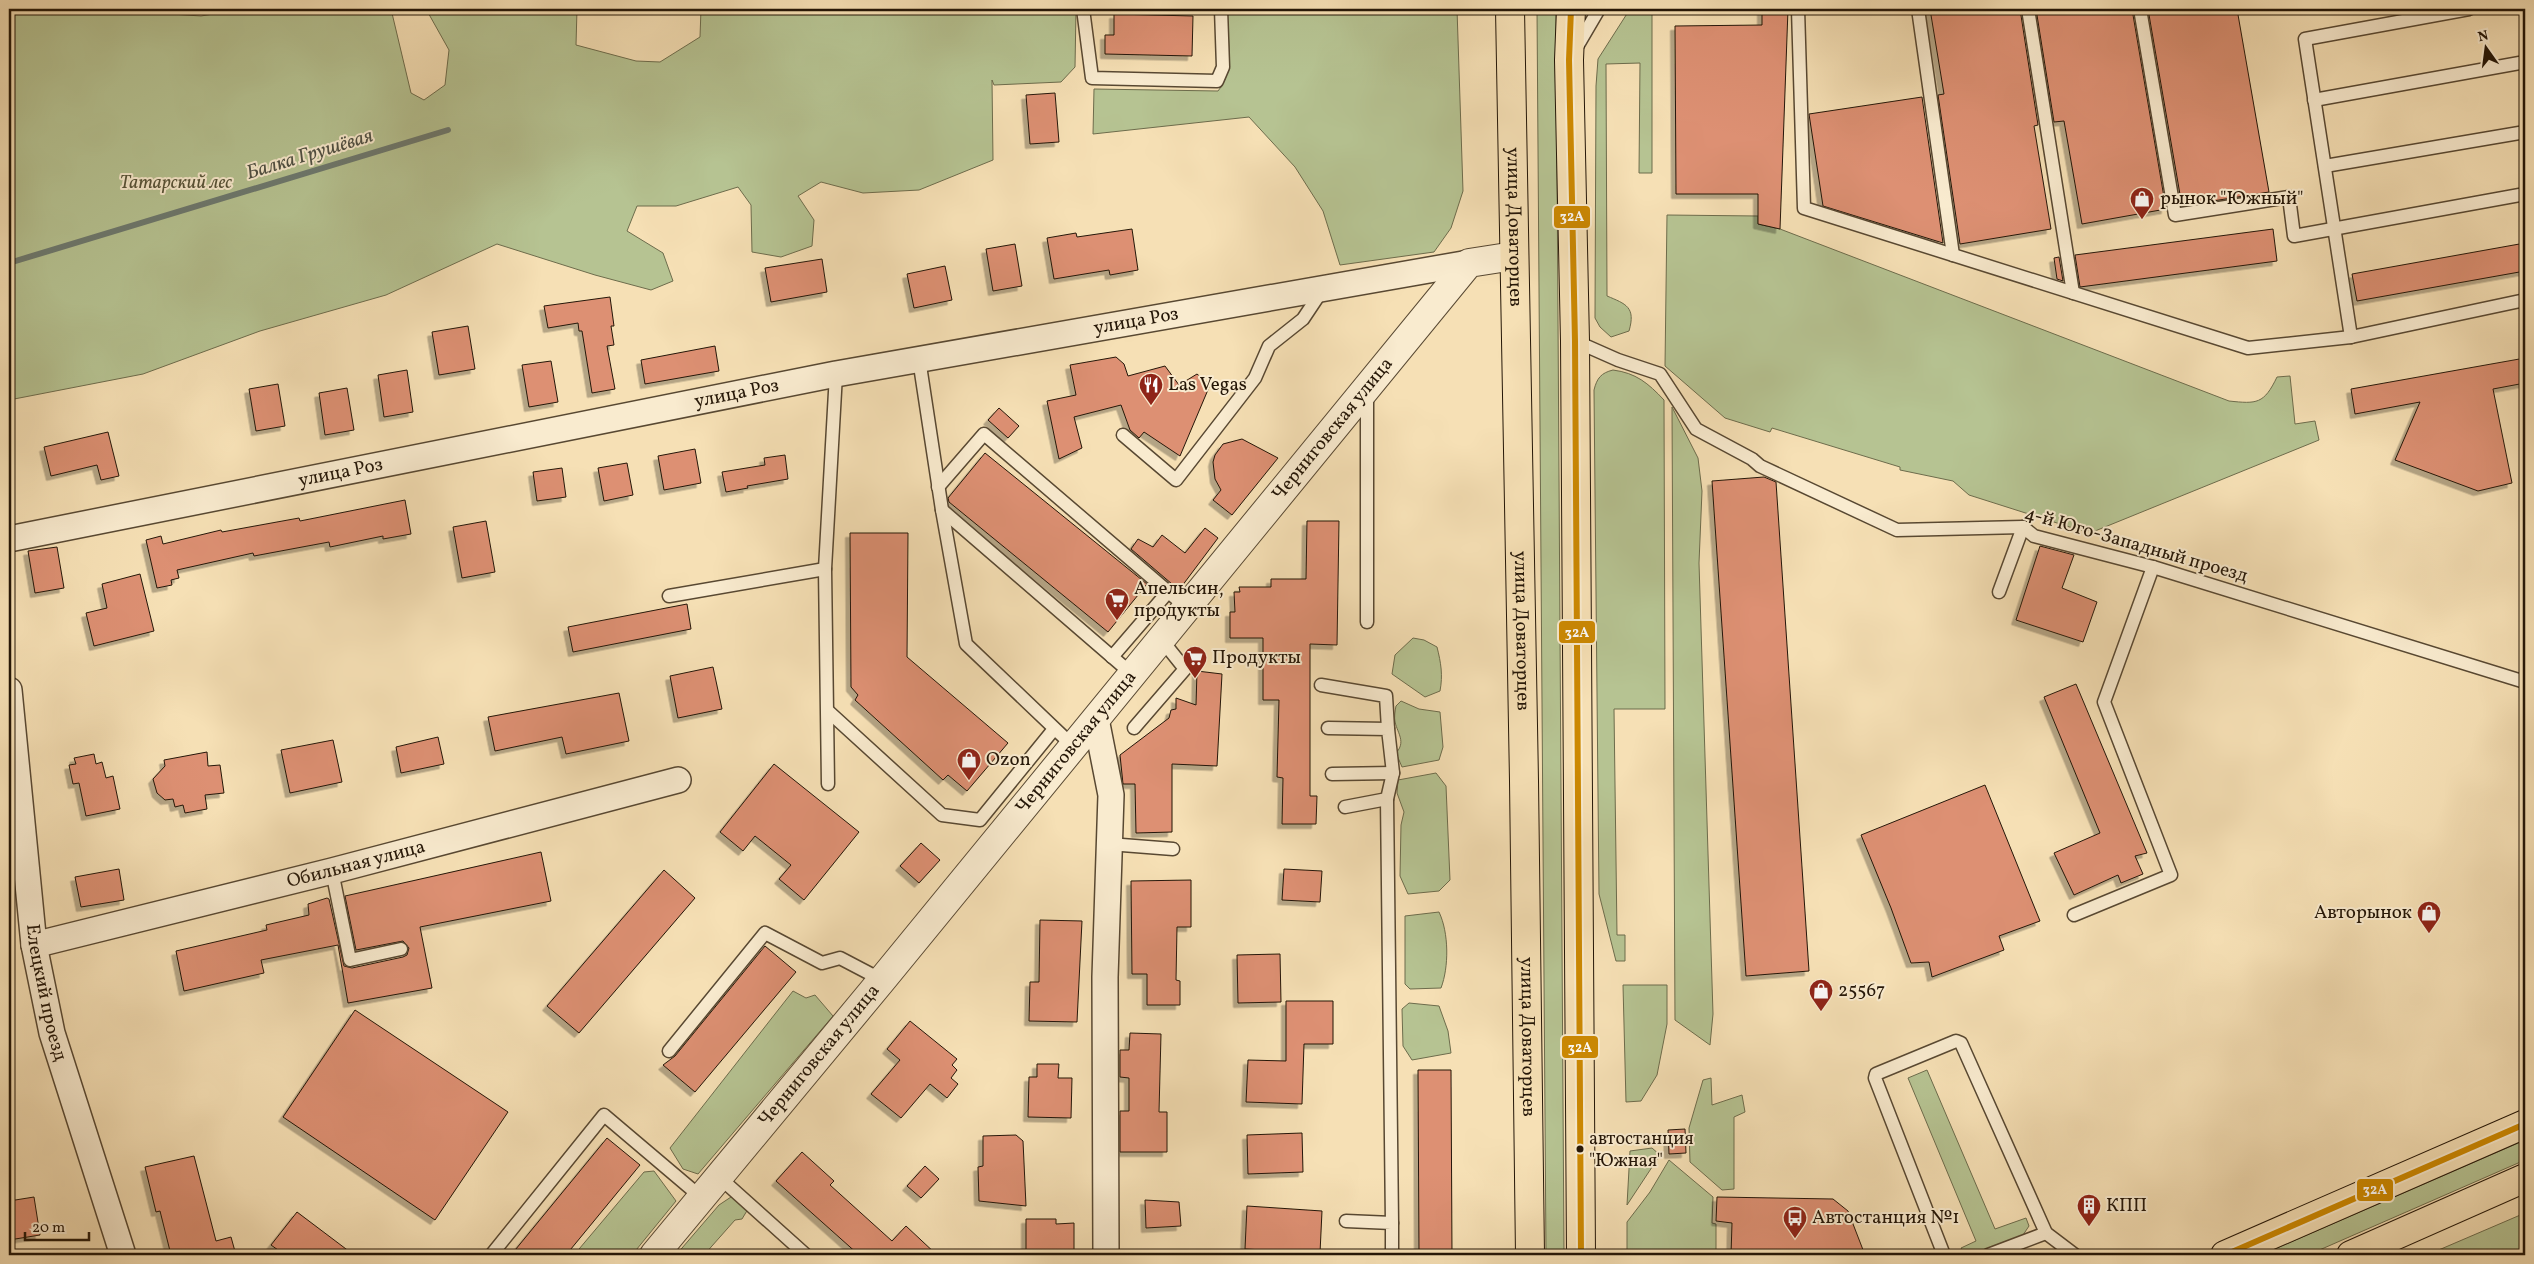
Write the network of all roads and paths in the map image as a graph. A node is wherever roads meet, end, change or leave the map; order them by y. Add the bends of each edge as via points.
1 (1083, 9) edge
2 (1221, 9) edge
3 (1510, 9) edge
4 (1571, 9) edge
5 (1599, 9) edge
6 (1798, 9) edge
7 (1918, 9) edge
8 (2028, 9) edge
9 (2140, 9) edge
10 (2469, 9) edge
11 (1569, 60) junction
12 (2525, 62) edge
13 (2314, 100) junction
14 (2525, 132) edge
15 (2325, 166) junction
16 (2525, 194) edge
17 (2334, 228) junction
18 (1953, 255) junction
19 (1514, 256) junction
20 (1468, 264) junction
21 (1323, 289) junction
22 (2073, 293) junction
23 (2525, 300) edge
24 (2351, 337) junction
25 (1575, 341) junction
26 (919, 359) junction
27 (836, 374) junction
28 (1367, 387) junction
29 (1124, 434) dead end
30 (938, 486) junction
31 (942, 510) junction
32 (2023, 527) junction
33 (9, 539) edge
34 (2153, 567) junction
35 (825, 569) junction
36 (1999, 592) dead end
37 (669, 596) dead end
38 (1177, 600) junction
39 (1367, 622) dead end
40 (1161, 639) junction
41 (1122, 666) junction
42 (2525, 682) edge
43 (1321, 685) dead end
44 (9, 690) edge
45 (828, 712) junction
46 (1096, 719) junction
47 (1134, 728) dead end
48 (1328, 728) dead end
49 (1388, 729) junction
50 (1064, 738) junction
51 (1393, 773) junction
52 (1332, 774) dead end
53 (678, 780) dead end
54 (828, 784) dead end
55 (1387, 799) junction
56 (1345, 807) dead end
57 (1109, 844) junction
58 (1173, 849) dead end
59 (332, 871) junction
60 (2074, 915) dead end
61 (34, 945) junction
62 (401, 949) dead end
63 (882, 980) junction
64 (669, 1051) dead end
65 (2525, 1124) edge
66 (719, 1177) junction
67 (2521, 1182) edge
68 (702, 1198) junction
69 (1346, 1221) dead end
70 (1392, 1223) junction
71 (2046, 1233) junction
72 (492, 1254) dead end
73 (123, 1255) edge
74 (654, 1255) edge
75 (806, 1255) edge
76 (1106, 1255) edge
77 (1392, 1255) edge
78 (1530, 1255) edge
79 (1581, 1255) edge
80 (1944, 1255) edge
81 (1988, 1255) edge
82 (2076, 1255) edge
83 (2226, 1255) edge
84 (2350, 1255) edge

1 - 2 lane via 1092,78 1217,81 1223,67
3 - 19 main road, улица Доваторцев
4 - 11 main road
5 - 11 lane
6 - 18 lane via 1804,208
7 - 18 lane
8 - 22 lane
9 - 17 lane via 2175,215 2289,197 2294,236
10 - 13 lane via 2305,38
11 - 25 main road
12 - 13 lane
13 - 15 lane
14 - 15 lane
15 - 17 lane
16 - 17 lane
17 - 24 lane
18 - 22 lane
19 - 20 street
19 - 78 main road, улица Доваторцев
20 - 21 street, улица Роз
20 - 28 street, Черниговская улица
21 - 26 street, улица Роз
21 - 29 lane via 1303,319 1269,346 1256,378 1176,480
22 - 24 lane via 2248,348
23 - 24 lane
25 - 32 lane, 4-й Юго-Западный проезд via 1660,374 1696,429 1760,466 1897,530
25 - 79 main road
26 - 27 street, улица Роз
26 - 30 lane
27 - 33 street, улица Роз
27 - 35 lane
28 - 38 street, Черниговская улица
28 - 39 lane
30 - 31 lane
30 - 38 lane via 984,434
31 - 41 lane
31 - 50 lane via 966,644
32 - 34 lane, 4-й Юго-Западный проезд via 2034,536
32 - 36 lane
34 - 42 lane, 4-й Юго-Западный проезд
34 - 60 lane via 2104,702 2171,875
35 - 37 lane
35 - 45 lane
38 - 40 street, Черниговская улица
38 - 41 lane
40 - 41 street, Черниговская улица
40 - 47 lane via 1185,669
41 - 46 street, Черниговская улица
43 - 49 lane via 1386,696
44 - 61 street, Елецкий проезд
45 - 50 lane via 942,815 980,820
45 - 54 lane
46 - 50 street, Черниговская улица
46 - 57 street via 1111,795
48 - 49 lane
49 - 51 lane
50 - 63 street, Черниговская улица
51 - 52 lane
51 - 55 lane
53 - 59 street, Обильная улица
55 - 56 lane
55 - 70 lane
57 - 58 lane
57 - 76 street via 1105,977
59 - 61 street, Обильная улица
59 - 62 lane via 350,960
61 - 73 street, Елецкий проезд via 52,1033
63 - 64 lane via 840,958 822,964 765,933
63 - 66 street, Черниговская улица
65 - 83 main road
66 - 68 street, Черниговская улица
66 - 75 lane
67 - 84 main road
68 - 72 lane via 604,1115
68 - 74 street, Черниговская улица
69 - 70 lane
70 - 77 lane
71 - 80 lane via 1961,1043 1956,1041 1876,1074 1874,1078
71 - 81 lane
71 - 82 lane

